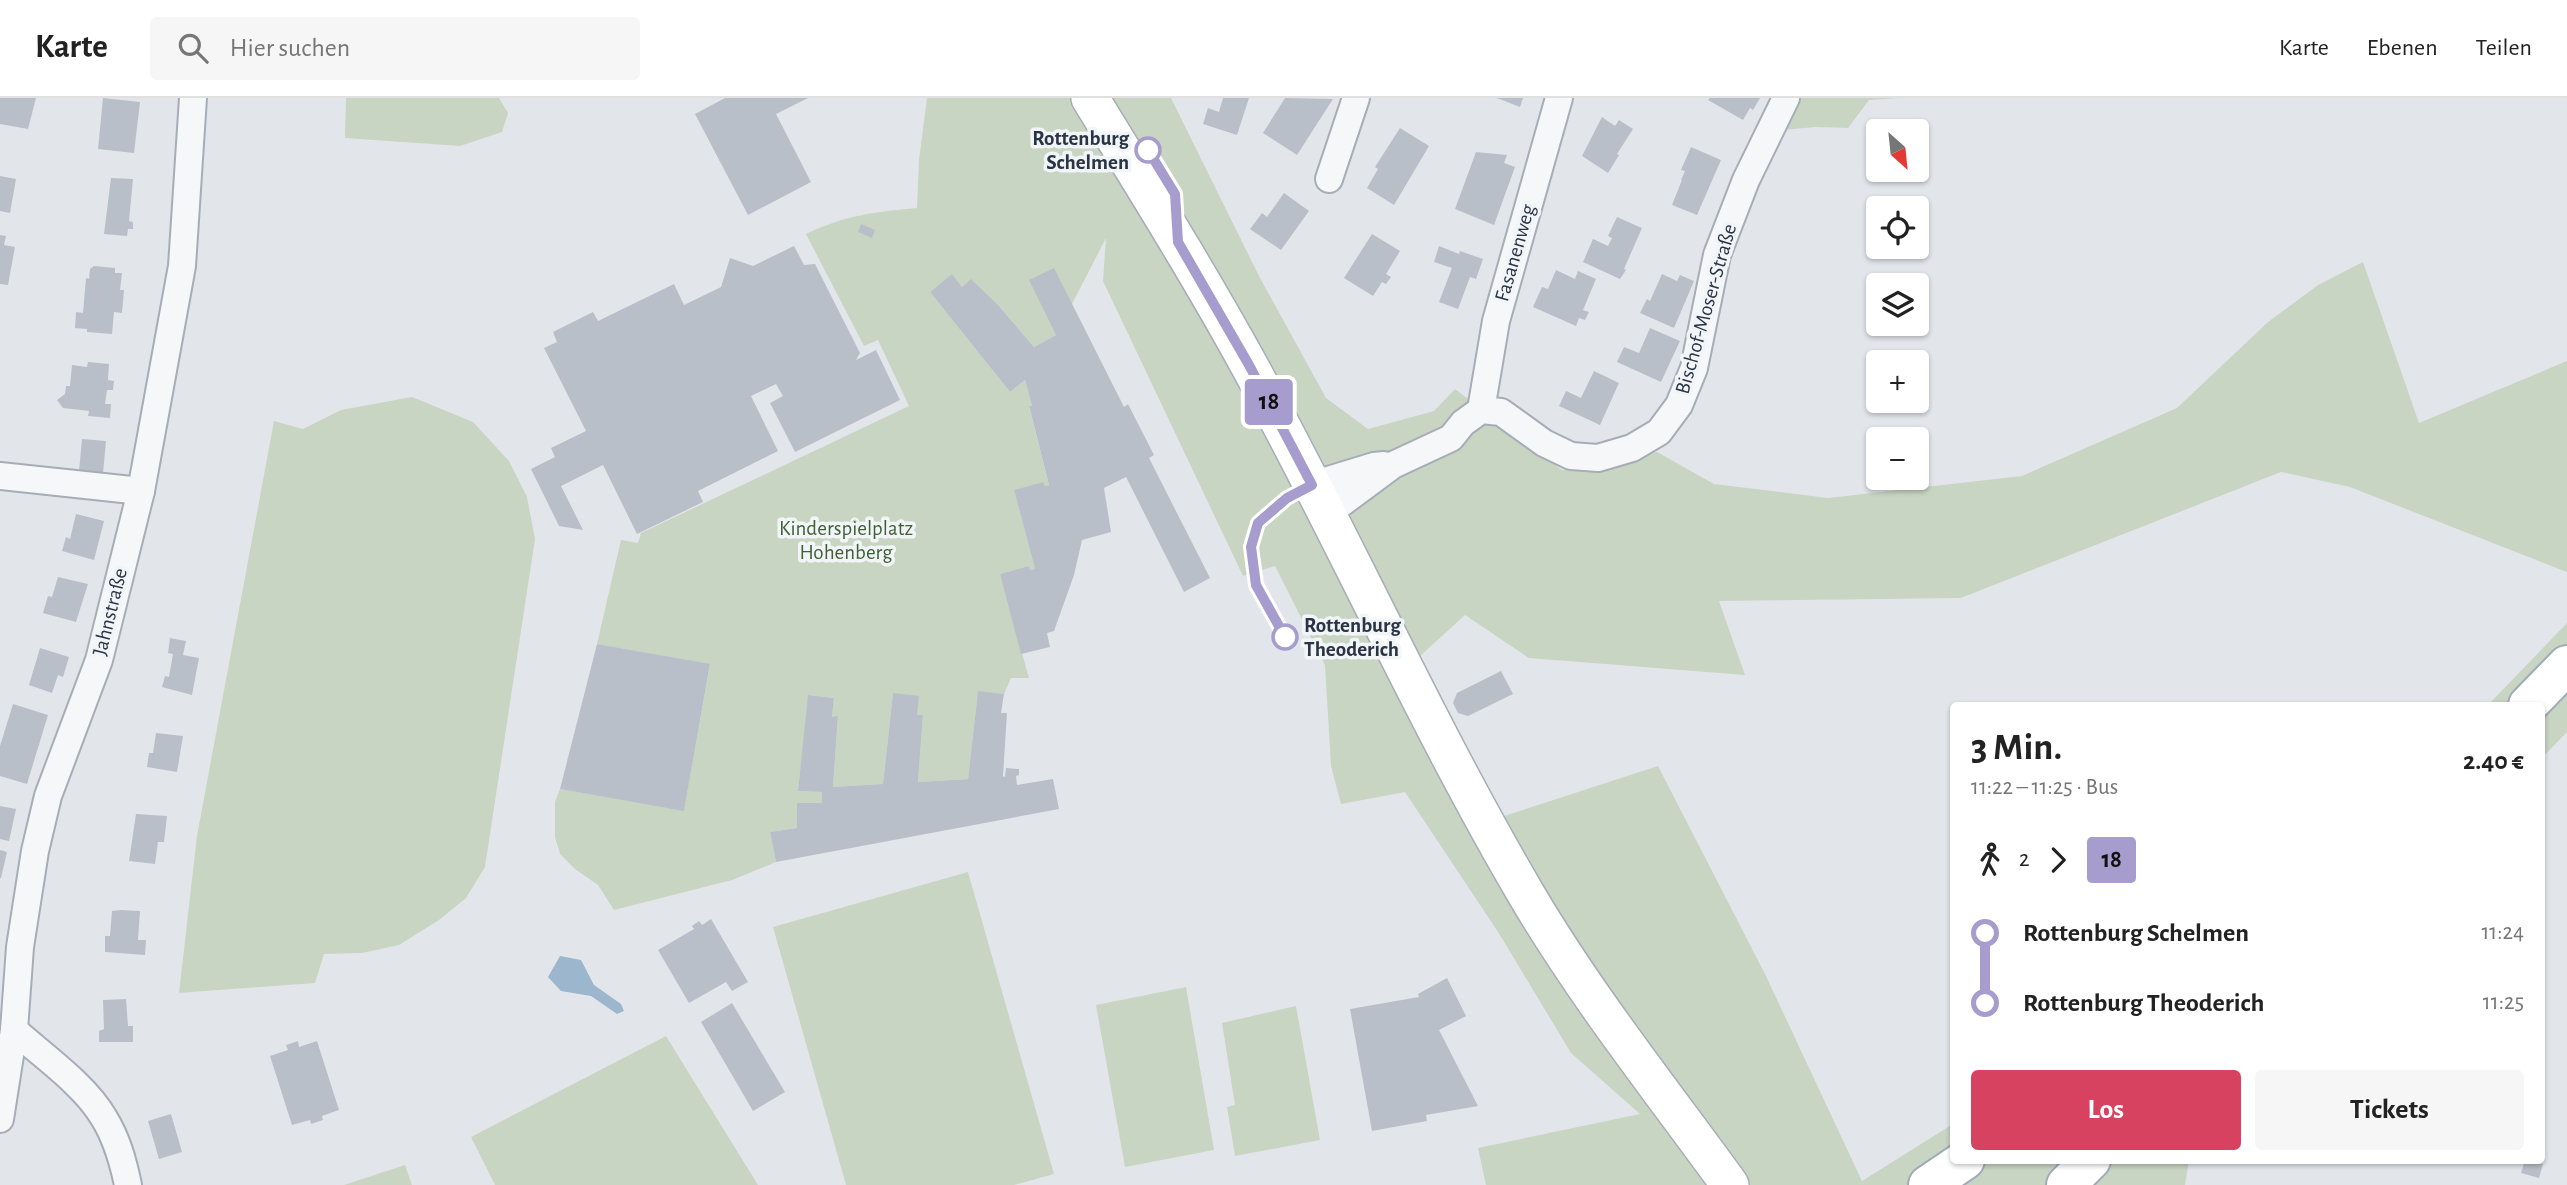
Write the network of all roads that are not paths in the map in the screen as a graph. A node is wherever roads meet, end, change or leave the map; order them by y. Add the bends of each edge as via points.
1 (193, 98) edge
2 (1090, 98) edge
3 (1356, 98) edge
4 (1559, 98) edge
5 (1786, 98) edge
6 (1329, 179) dead end
7 (1481, 410) junction
8 (0, 477) edge
9 (141, 491) junction
10 (1320, 499) junction
11 (2567, 665) edge
12 (2531, 702) edge
13 (14, 1030) junction
14 (0, 1119) edge
15 (1959, 1164) edge
16 (2087, 1164) edge
17 (2105, 1164) edge
18 (128, 1185) edge
19 (1730, 1185) edge
20 (1928, 1185) edge
21 (2066, 1185) edge
22 (2102, 1185) edge

1 - 9 street, Jahnstraße via 182,266
2 - 10 street via 1249,365
3 - 6 street
4 - 7 street, Fasanenweg via 1496,321
5 - 7 street, Bischof-Moser-Straße via 1746,180 1717,255 1694,368 1679,405 1659,432 1632,448 1598,458 1572,456 1544,443 1502,412
7 - 10 street via 1451,438 1393,465 1374,466
8 - 9 street
9 - 13 street, Jahnstraße via 99,660 48,796 20,947
10 - 19 street via 1408,676 1527,896
11 - 12 main road
13 - 14 street, Jahnstraße
13 - 18 street via 76,1085 103,1116 120,1151
15 - 20 main road
16 - 21 main road
17 - 22 main road

